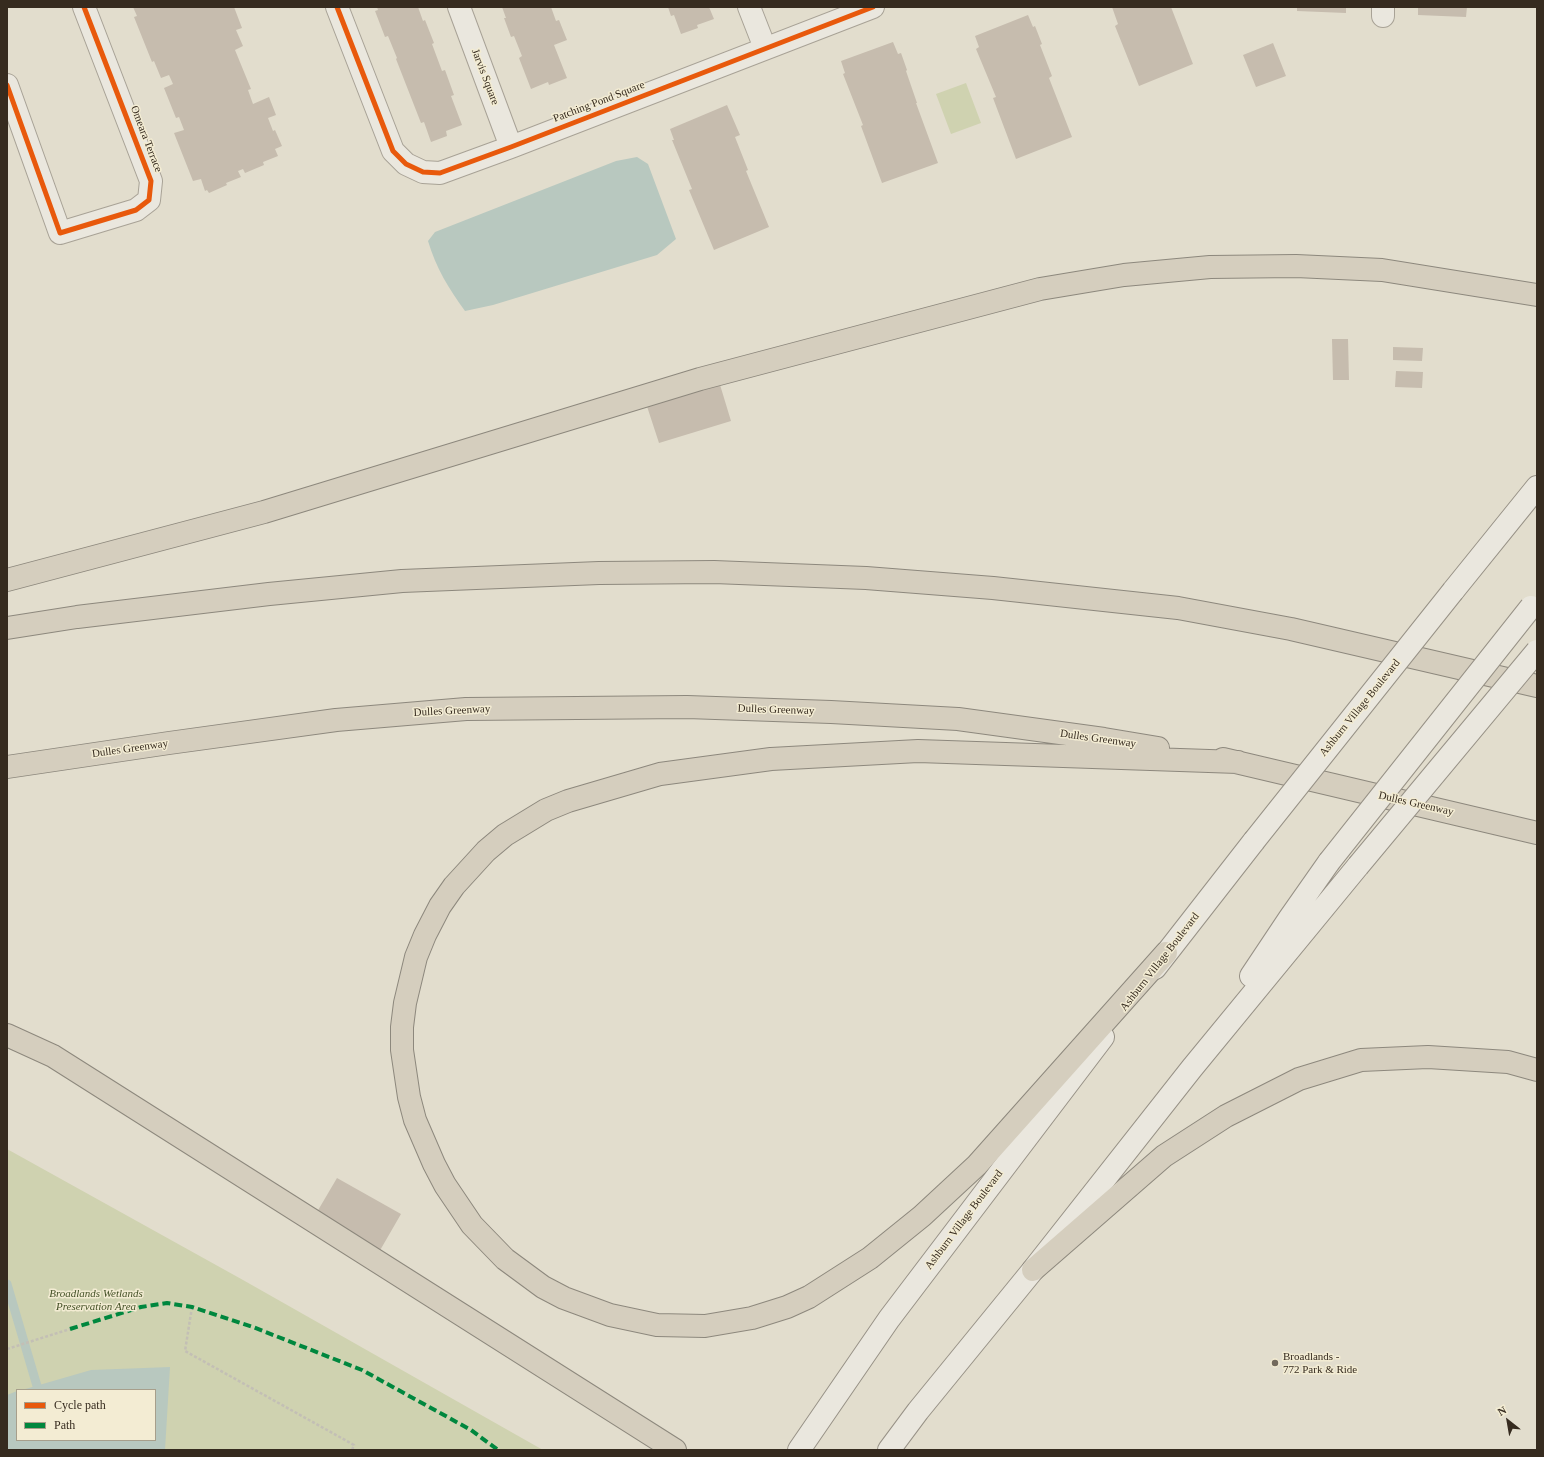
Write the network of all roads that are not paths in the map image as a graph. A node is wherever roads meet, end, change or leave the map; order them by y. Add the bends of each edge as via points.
1 (84, 7) edge
2 (336, 7) edge
3 (459, 7) edge
4 (749, 7) edge
5 (872, 7) edge
6 (765, 48) junction
7 (7, 85) edge
8 (511, 147) junction
9 (1537, 295) edge
10 (1537, 486) edge
11 (7, 580) edge
12 (1534, 603) edge
13 (7, 628) edge
14 (1537, 651) edge
15 (1537, 686) edge
16 (1238, 762) junction
17 (7, 767) edge
18 (1537, 833) edge
19 (1166, 953) junction
20 (7, 1035) edge
21 (1192, 1068) junction
22 (1537, 1070) edge
23 (1033, 1270) junction
24 (676, 1450) edge
25 (799, 1450) edge
26 (890, 1450) edge

1 - 7 main road, Omeara Terrace via 151,181 148,200 136,210 60,233
2 - 8 main road, Patching Pond Square via 393,151 406,164 423,172 440,173
3 - 8 main road, Jarvis Square
4 - 6 main road
5 - 6 main road, Patching Pond Square
6 - 8 main road, Patching Pond Square
9 - 11 highway via 1382,270 1296,266 1210,267 1124,275 1040,289 700,379 264,512
10 - 19 main road, Ashburn Village Boulevard, bridge
12 - 21 main road, bridge via 1329,862
13 - 15 highway via 269,594 402,581 607,573 714,572 835,576 993,588 1178,608 1291,629
14 - 21 main road, bridge
16 - 17 highway, Dulles Greenway via 1104,739 958,720 832,712 679,707 466,709 351,719
16 - 18 highway, Dulles Greenway
16 - 19 highway via 918,751 771,759 660,774 568,801 546,810 505,835 486,851 454,886 434,917 416,957 405,1003 402,1050 409,1097 415,1120 434,1164 472,1225 505,1259 543,1287 610,1316 656,1324 705,1326 752,1318 809,1297 870,1258 922,1216 977,1165
19 - 25 main road, Ashburn Village Boulevard via 889,1319
20 - 24 highway via 53,1056
21 - 23 main road
22 - 23 highway via 1508,1062 1428,1056 1361,1060 1299,1079 1226,1116 1164,1156
23 - 26 main road via 918,1411

